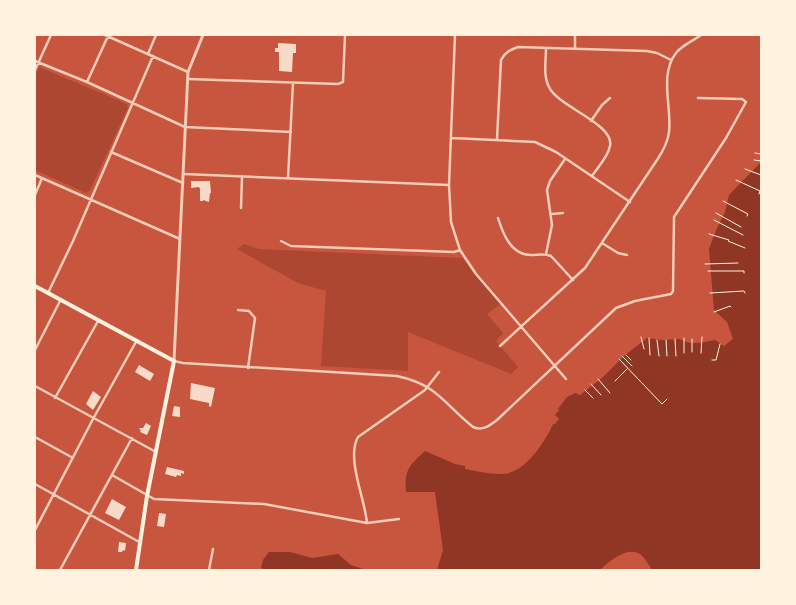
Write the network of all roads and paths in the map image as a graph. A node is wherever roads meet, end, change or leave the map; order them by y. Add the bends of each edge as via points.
1 (51, 35) edge
2 (107, 35) edge
3 (156, 35) edge
4 (203, 35) edge
5 (345, 35) edge
6 (455, 35) edge
7 (575, 35) edge
8 (701, 35) edge
9 (546, 48) junction
10 (575, 48) junction
11 (148, 54) junction
12 (153, 56) junction
13 (672, 60) junction
14 (37, 61) edge
15 (35, 70) edge
16 (188, 72) junction
17 (188, 79) junction
18 (87, 82) junction
19 (293, 83) junction
20 (610, 98) dead end
21 (698, 98) dead end
22 (134, 104) junction
23 (591, 120) junction
24 (185, 127) junction
25 (291, 132) junction
26 (452, 138) junction
27 (497, 139) junction
28 (111, 152) junction
29 (755, 153) dead end
30 (761, 154) edge
31 (566, 158) junction
32 (754, 160) dead end
33 (761, 161) edge
34 (745, 169) dead end
35 (184, 174) junction
36 (35, 175) edge
37 (761, 175) edge
38 (242, 176) junction
39 (592, 176) junction
40 (42, 178) junction
41 (288, 178) junction
42 (736, 180) dead end
43 (183, 183) junction
44 (449, 185) junction
45 (760, 194) dead end
46 (35, 195) edge
47 (90, 199) junction
48 (723, 201) dead end
49 (630, 202) junction
50 (241, 208) dead end
51 (563, 213) dead end
52 (716, 213) dead end
53 (552, 214) junction
54 (747, 216) dead end
55 (498, 218) dead end
56 (714, 220) dead end
57 (741, 227) dead end
58 (709, 234) dead end
59 (742, 235) dead end
60 (180, 239) junction
61 (281, 241) dead end
62 (602, 243) junction
63 (745, 248) dead end
64 (460, 250) junction
65 (546, 254) junction
66 (627, 255) dead end
67 (738, 263) dead end
68 (705, 264) dead end
69 (708, 271) dead end
70 (744, 273) dead end
71 (573, 280) junction
72 (35, 286) edge
73 (48, 293) junction
74 (710, 293) dead end
75 (745, 294) dead end
76 (61, 299) junction
77 (731, 307) dead end
78 (238, 310) dead end
79 (714, 312) dead end
80 (99, 320) junction
81 (521, 328) junction
82 (641, 337) dead end
83 (702, 337) dead end
84 (649, 338) dead end
85 (684, 338) dead end
86 (675, 339) dead end
87 (692, 339) dead end
88 (137, 340) junction
89 (657, 340) dead end
90 (666, 340) dead end
91 (720, 344) dead end
92 (500, 346) dead end
93 (644, 349) dead end
94 (35, 350) edge
95 (692, 352) dead end
96 (684, 353) dead end
97 (701, 353) dead end
98 (626, 355) dead end
99 (650, 355) dead end
100 (622, 356) dead end
101 (659, 356) dead end
102 (667, 356) dead end
103 (676, 356) dead end
104 (618, 359) dead end
105 (174, 360) junction
106 (631, 360) dead end
107 (712, 360) dead end
108 (554, 365) junction
109 (632, 366) dead end
110 (248, 368) junction
111 (628, 368) junction
112 (439, 372) dead end
113 (566, 379) dead end
114 (598, 379) dead end
115 (615, 381) dead end
116 (591, 384) dead end
117 (35, 386) edge
118 (428, 386) junction
119 (585, 390) dead end
120 (610, 392) dead end
121 (601, 395) dead end
122 (55, 398) junction
123 (593, 398) dead end
124 (668, 399) dead end
125 (93, 419) junction
126 (35, 437) edge
127 (132, 438) junction
128 (156, 452) junction
129 (73, 458) junction
130 (112, 476) junction
131 (35, 484) edge
132 (54, 494) junction
133 (148, 496) junction
134 (90, 515) junction
135 (399, 519) dead end
136 (367, 523) junction
137 (35, 530) edge
138 (141, 543) junction
139 (213, 549) dead end
140 (60, 570) edge
141 (136, 570) edge
142 (209, 570) edge

1 - 14 street
2 - 11 street
2 - 18 street
3 - 11 street
4 - 16 street
5 - 19 street via 343,82
6 - 26 street
7 - 10 street
8 - 13 street via 680,48
9 - 10 street
9 - 23 street via 546,80 552,92
9 - 27 street via 518,47 503,56
10 - 13 street via 646,51
11 - 12 street
12 - 16 street
12 - 22 street
13 - 49 street via 667,96 668,139
14 - 15 street
14 - 18 street
16 - 17 street
17 - 19 street
17 - 24 street
18 - 22 street
19 - 25 street
20 - 23 street
21 - 108 street via 742,99 746,102 674,217 673,291 616,308
22 - 24 street
22 - 28 street
23 - 39 street via 607,133 611,142
24 - 25 street
24 - 35 street
25 - 41 street
26 - 27 street
26 - 44 street
27 - 31 street via 536,142
28 - 43 street
28 - 47 street
29 - 30 path
31 - 39 street
31 - 53 street via 547,190
32 - 33 path
34 - 37 path
35 - 38 street
35 - 43 street
36 - 40 street
38 - 41 street
38 - 50 street
39 - 49 street
40 - 46 street
40 - 47 street
41 - 44 street
42 - 45 path via 760,191
43 - 60 street
44 - 64 street via 451,222
47 - 60 street
47 - 73 street
48 - 54 path
49 - 62 street
51 - 53 street
52 - 57 path
53 - 65 street
55 - 65 street via 505,236 519,252
56 - 59 path
58 - 63 path
60 - 105 street
61 - 64 street via 300,246
62 - 66 street
62 - 71 street
64 - 81 street
65 - 71 street
67 - 68 path
69 - 70 path
71 - 81 street
72 - 73 main road
73 - 76 main road
74 - 75 path via 744,291
76 - 80 main road
76 - 94 street
77 - 79 path
78 - 110 street via 249,311 255,318
80 - 88 main road
80 - 122 street
81 - 92 street
81 - 108 street
82 - 93 path
83 - 97 path
84 - 99 path
85 - 96 path
86 - 103 path
87 - 95 path
88 - 105 main road
88 - 125 street
89 - 101 path
90 - 102 path
91 - 107 path via 716,360
98 - 106 path
100 - 109 path
104 - 111 path
105 - 110 street
105 - 128 main road
108 - 113 street
108 - 118 street via 485,428 473,426
110 - 118 street via 397,376
111 - 115 path
111 - 124 path via 662,404
112 - 118 street
114 - 120 path
116 - 121 path
117 - 122 street
118 - 136 street via 355,442 354,456
119 - 123 path
122 - 125 street
125 - 127 street
125 - 129 street
126 - 129 street
127 - 128 street
127 - 130 street
128 - 133 main road
129 - 132 street
130 - 133 street
130 - 134 street
131 - 132 street
132 - 134 street
132 - 137 street
133 - 136 street via 154,499 264,504
133 - 138 main road
134 - 138 street
134 - 140 street
135 - 136 street
138 - 141 main road
139 - 142 street

